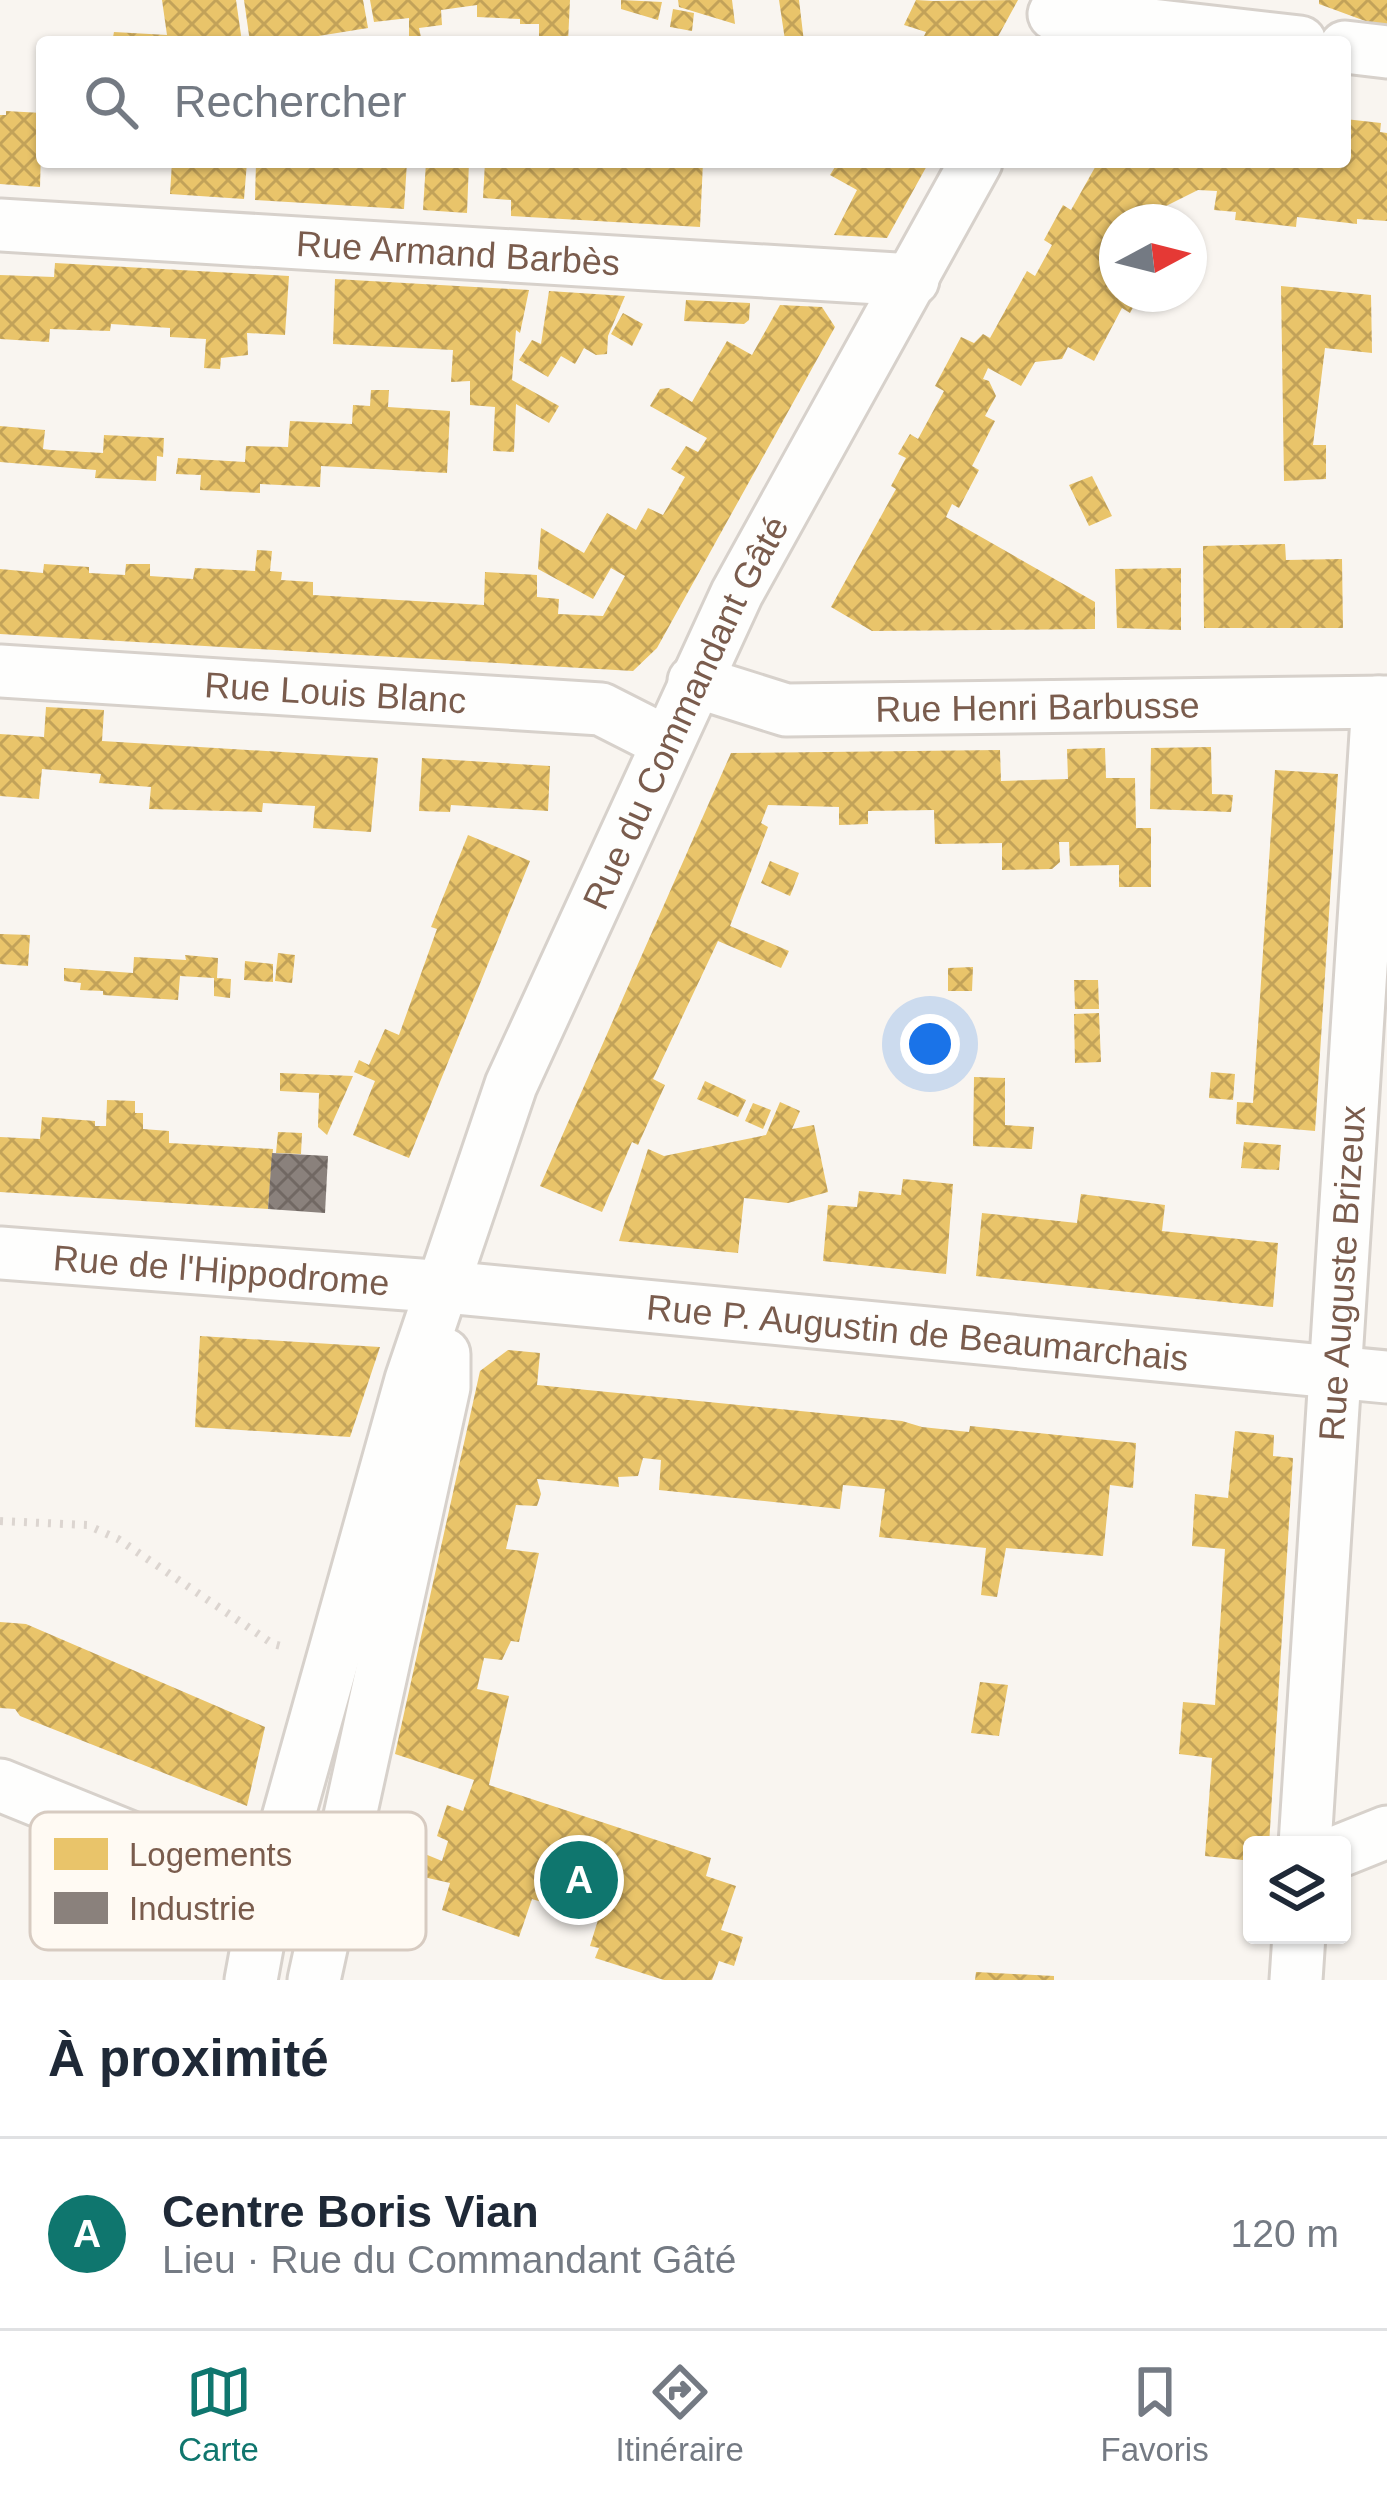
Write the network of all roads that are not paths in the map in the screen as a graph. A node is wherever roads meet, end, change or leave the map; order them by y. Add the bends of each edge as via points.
1 (1052, 19) edge
2 (1235, 36) edge
3 (1351, 48) edge
4 (1387, 52) edge
5 (973, 168) edge
6 (0, 225) edge
7 (914, 280) junction
8 (0, 671) edge
9 (694, 681) junction
10 (1383, 702) edge
11 (666, 742) junction
12 (0, 1253) edge
13 (446, 1287) junction
14 (1335, 1372) junction
15 (1387, 1377) edge
16 (0, 1785) edge
17 (67, 1812) edge
18 (289, 1812) edge
19 (352, 1812) edge
20 (1387, 1832) edge
21 (1306, 1836) edge
22 (1351, 1846) edge
23 (1298, 1944) edge
24 (256, 1950) edge
25 (321, 1950) edge
26 (250, 1980) edge
27 (314, 1980) edge
28 (1296, 1980) edge

1 - 2 street
3 - 4 street
5 - 7 street, Rue du Commandant Gâté
6 - 7 street, Rue Armand Barbès
7 - 9 street, Rue du Commandant Gâté
8 - 11 street, Rue Louis Blanc via 601,709
9 - 10 street, Rue Henri Barbusse via 786,710
9 - 11 street, Rue du Commandant Gâté
10 - 14 street, Rue Auguste Brizeux
11 - 13 street, Rue du Commandant Gâté via 511,1085
12 - 13 street, Rue de l'Hippodrome
13 - 14 street, Rue P. Augustin de Beaumarchais
13 - 18 street, Rue du Commandant Gâté via 411,1380
13 - 19 street, Rue du Commandant Gâté via 444,1387
14 - 15 street, Rue P. Augustin de Beaumarchais
14 - 21 street, Rue Auguste Brizeux
16 - 17 street
20 - 22 street
23 - 28 street
24 - 26 street, Rue du Commandant Gâté
25 - 27 street, Rue du Commandant Gâté

